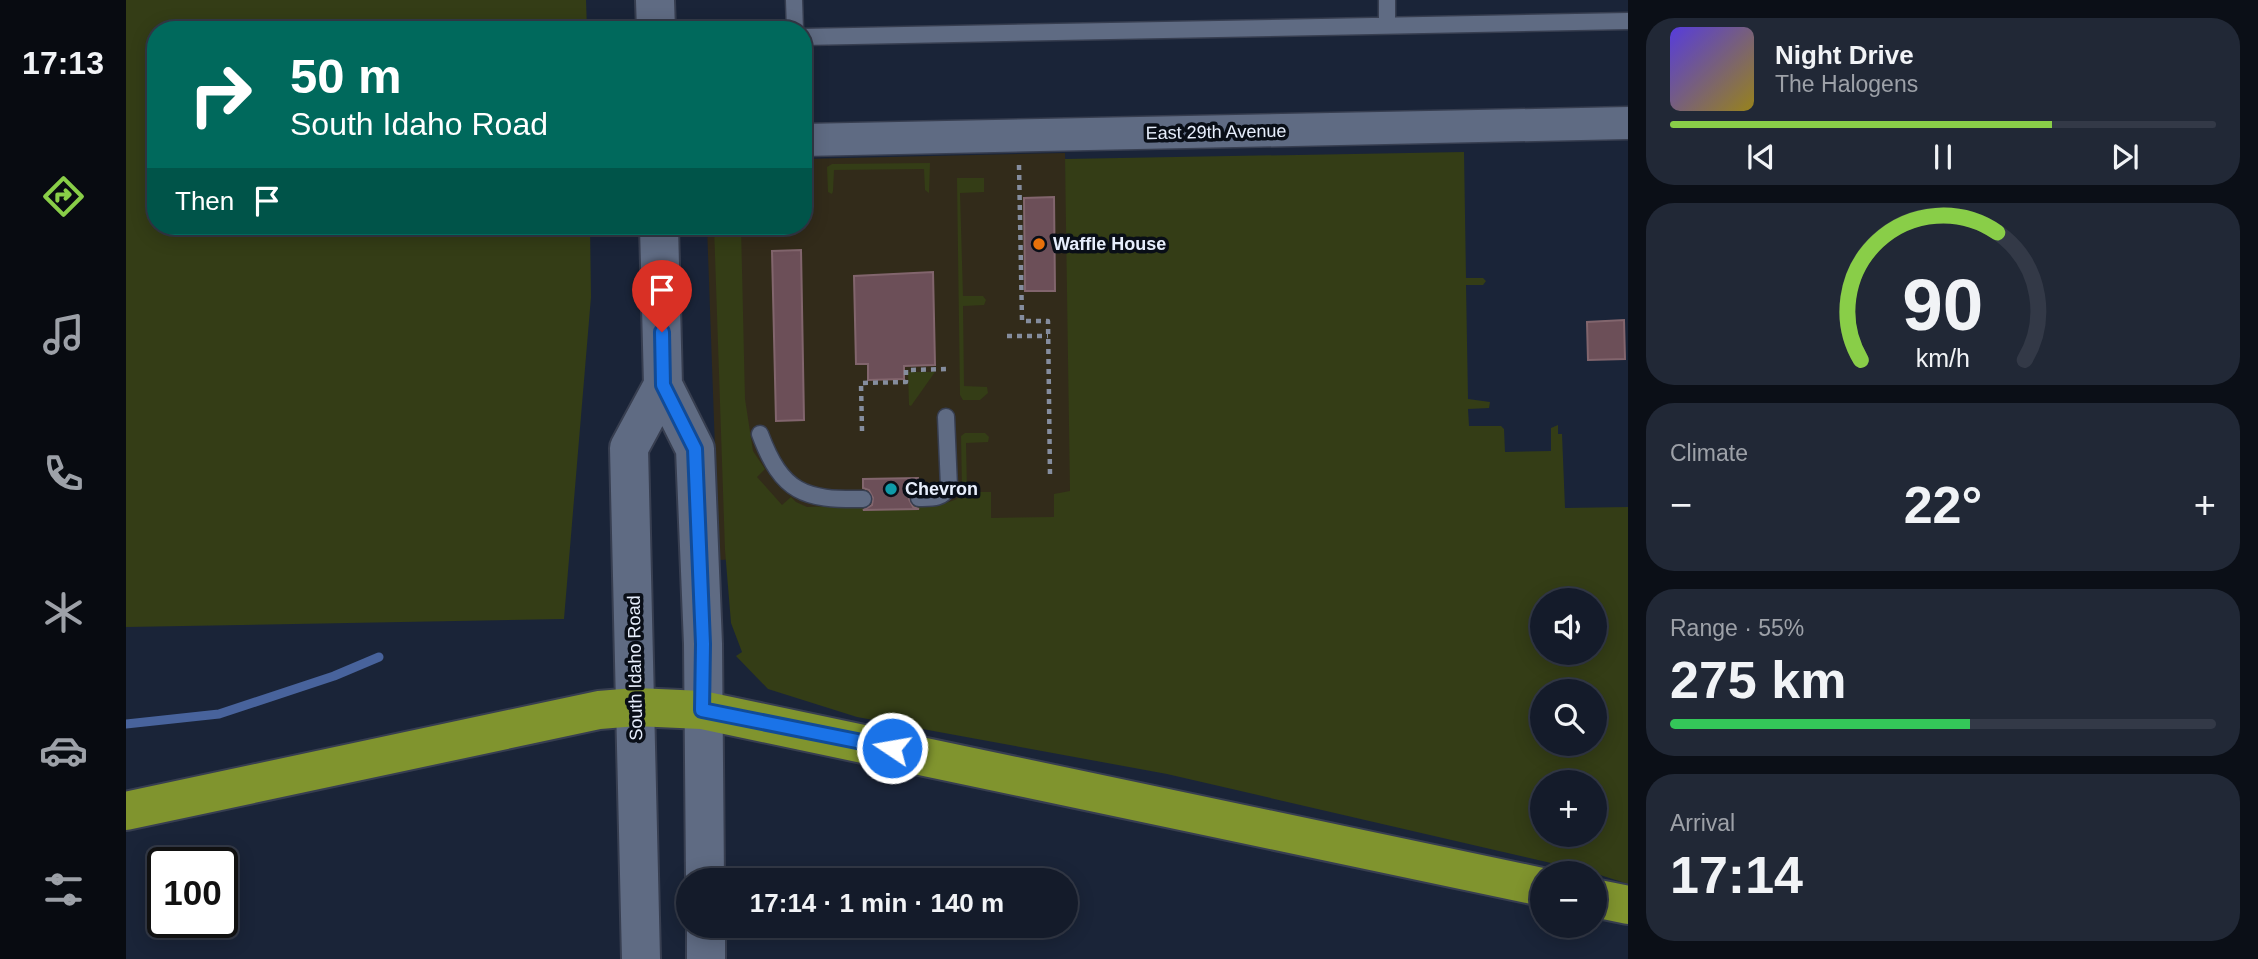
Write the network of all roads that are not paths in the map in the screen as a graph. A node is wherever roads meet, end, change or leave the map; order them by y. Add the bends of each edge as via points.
1 (655, 0) edge
2 (794, 0) edge
3 (1387, 0) edge
4 (656, 21) edge
5 (795, 21) edge
6 (1628, 21) edge
7 (1387, 25) junction
8 (812, 37) edge
9 (1628, 123) edge
10 (812, 140) edge
11 (659, 235) edge
12 (663, 385) junction
13 (946, 417) dead end
14 (760, 434) dead end
15 (919, 498) dead end
16 (863, 499) dead end
17 (636, 707) junction
18 (702, 710) junction
19 (126, 811) edge
20 (705, 868) edge
21 (1530, 884) edge
22 (1607, 901) edge
23 (1628, 905) edge
24 (706, 938) edge
25 (641, 959) edge
26 (706, 959) edge

1 - 4 main road
2 - 5 lane
3 - 7 lane
6 - 7 lane
7 - 8 lane
9 - 10 street, East 29th Avenue
11 - 12 main road, South Idaho Road
12 - 17 main road, South Idaho Road via 629,449
12 - 18 main road, South Idaho Road via 695,449
13 - 15 lane via 949,487 936,498
14 - 16 lane via 787,481 806,495
17 - 18 highway
17 - 19 highway via 599,710
17 - 25 main road, South Idaho Road
18 - 20 main road, South Idaho Road
18 - 21 highway
22 - 23 highway
24 - 26 main road

